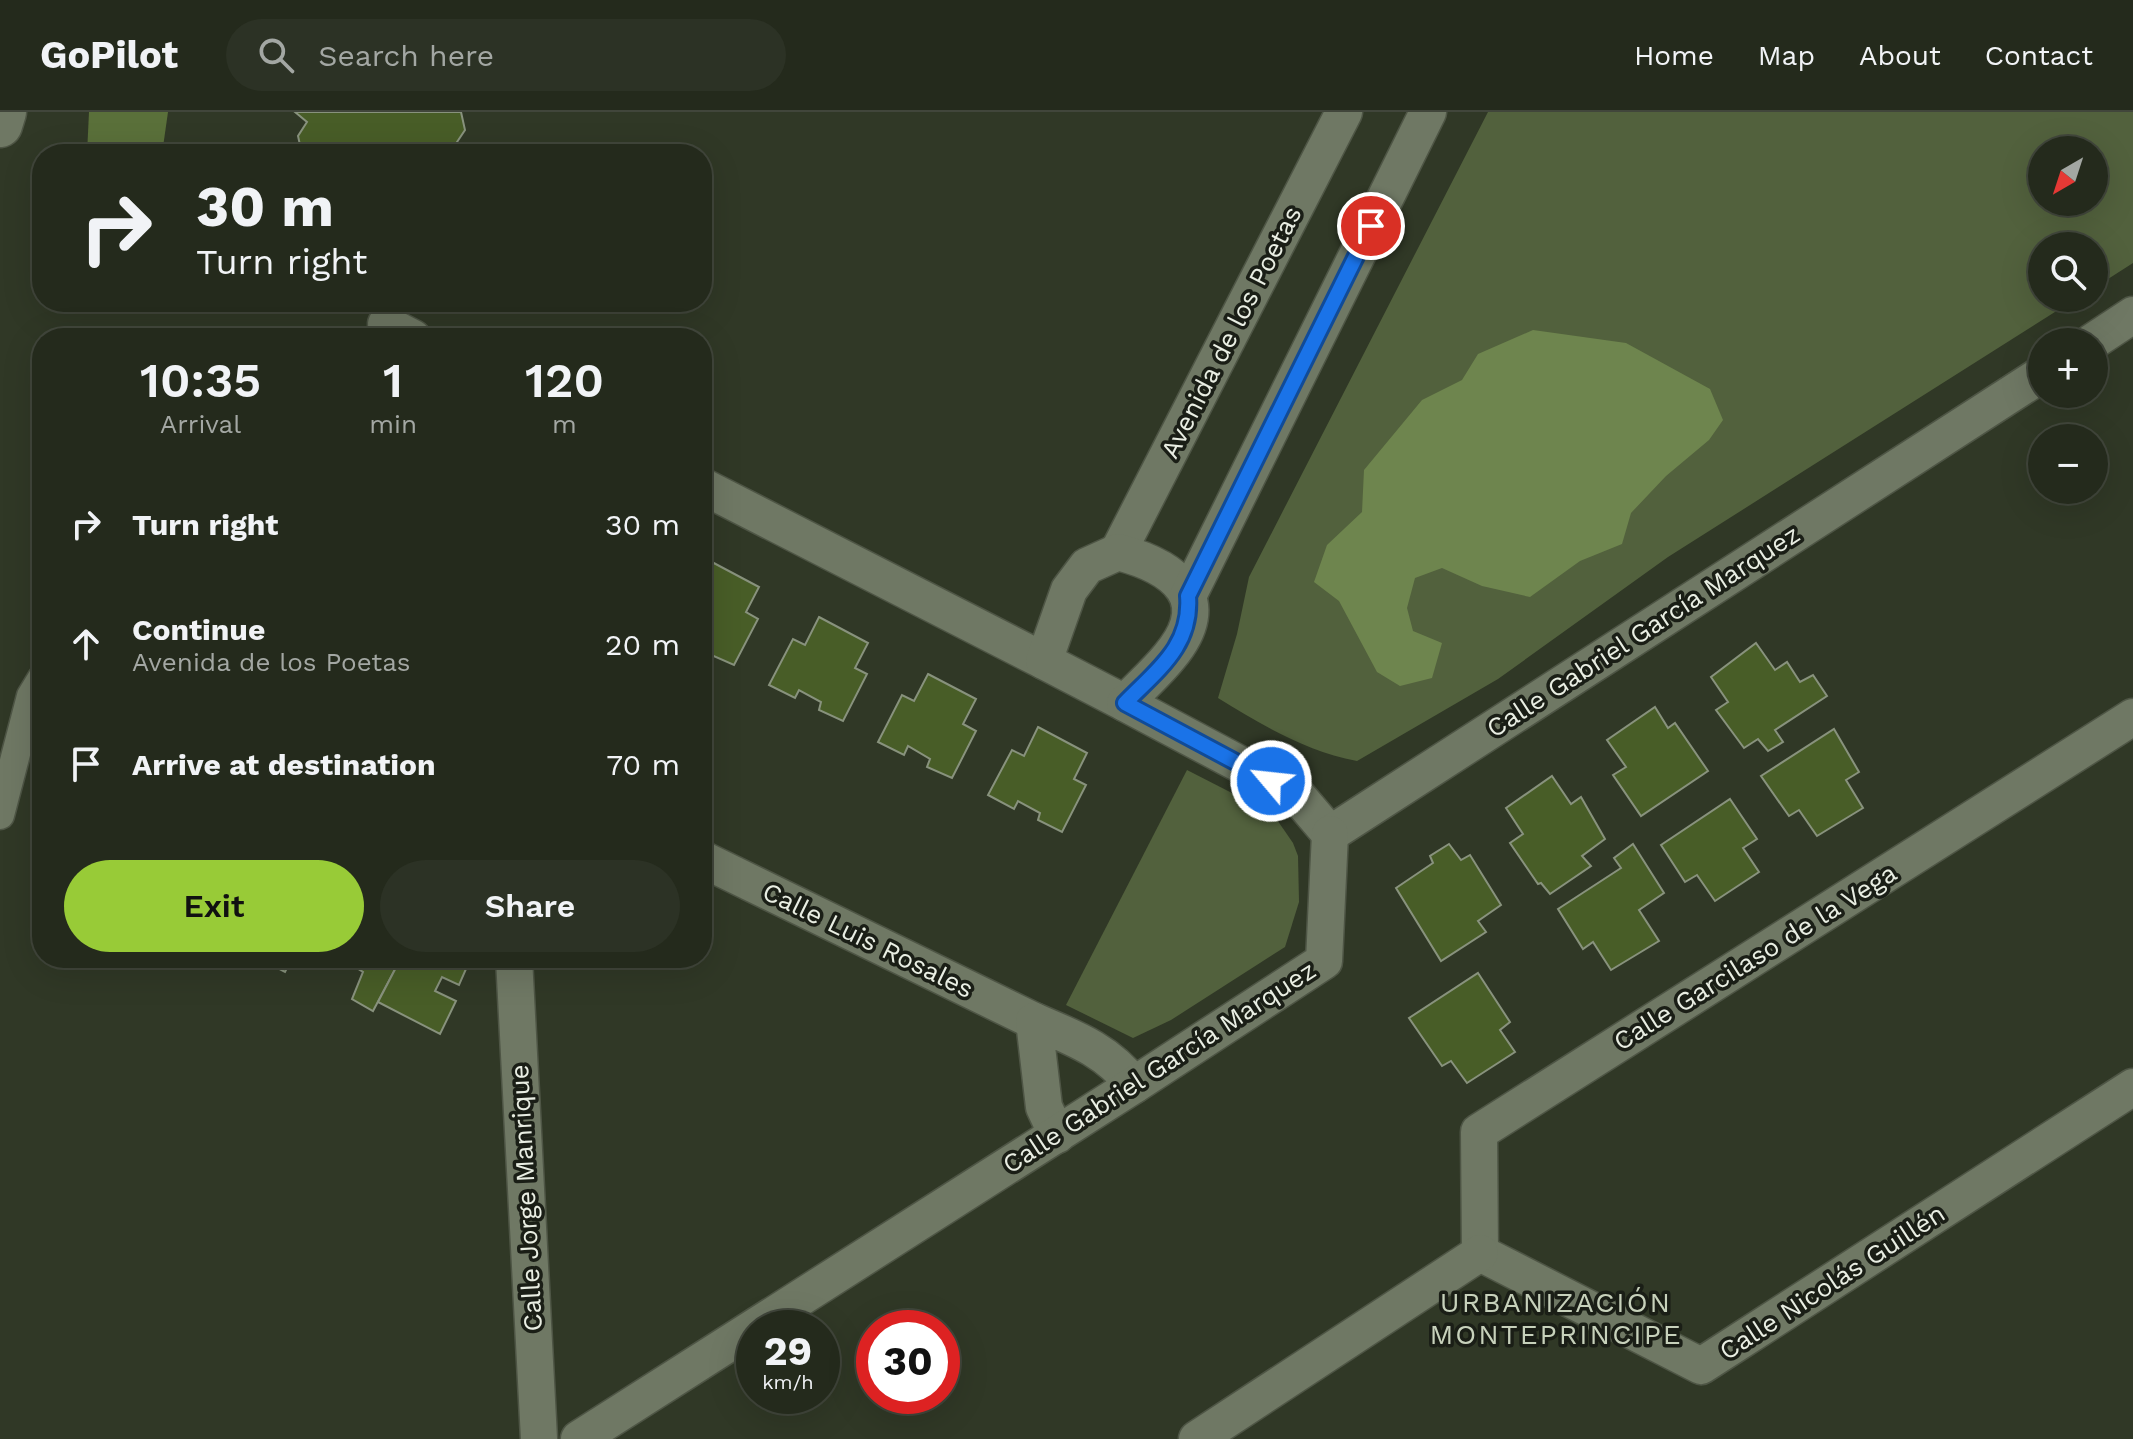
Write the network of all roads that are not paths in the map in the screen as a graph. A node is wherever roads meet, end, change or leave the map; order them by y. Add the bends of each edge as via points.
1 (4, 112) edge
2 (1344, 112) edge
3 (1428, 112) edge
4 (0, 125) edge
5 (2133, 315) edge
6 (2108, 331) edge
7 (2028, 383) edge
8 (712, 491) edge
9 (1118, 552) junction
10 (1188, 596) junction
11 (1044, 661) junction
12 (32, 694) edge
13 (1125, 703) junction
14 (2133, 717) edge
15 (0, 815) edge
16 (1330, 834) junction
17 (712, 864) edge
18 (515, 968) edge
19 (1034, 1021) junction
20 (1134, 1085) junction
21 (2133, 1087) edge
22 (1057, 1135) junction
23 (1480, 1253) junction
24 (539, 1439) edge
25 (579, 1439) edge
26 (1197, 1439) edge

1 - 4 street
2 - 9 street, Avenida de los Poetas
3 - 10 street
5 - 6 street
7 - 16 street, Calle Gabriel García Marquez
8 - 11 street
9 - 10 street via 1173,575
9 - 11 street via 1087,566 1069,590
10 - 13 street via 1183,638
11 - 13 street
12 - 15 street
13 - 16 street via 1296,794
14 - 23 street, Calle Garcilaso de la Vega via 1479,1132
16 - 20 street, Calle Gabriel García Marquez via 1324,961
17 - 19 street, Calle Luis Rosales
18 - 24 street, Calle Jorge Manrique
19 - 20 street, Calle Luis Rosales via 1087,1044 1120,1066
19 - 22 street via 1044,1107
20 - 22 street, Calle Gabriel García Marquez
21 - 23 street, Calle Nicolás Guillén via 1701,1366
22 - 25 street, Calle Gabriel García Marquez
23 - 26 street

